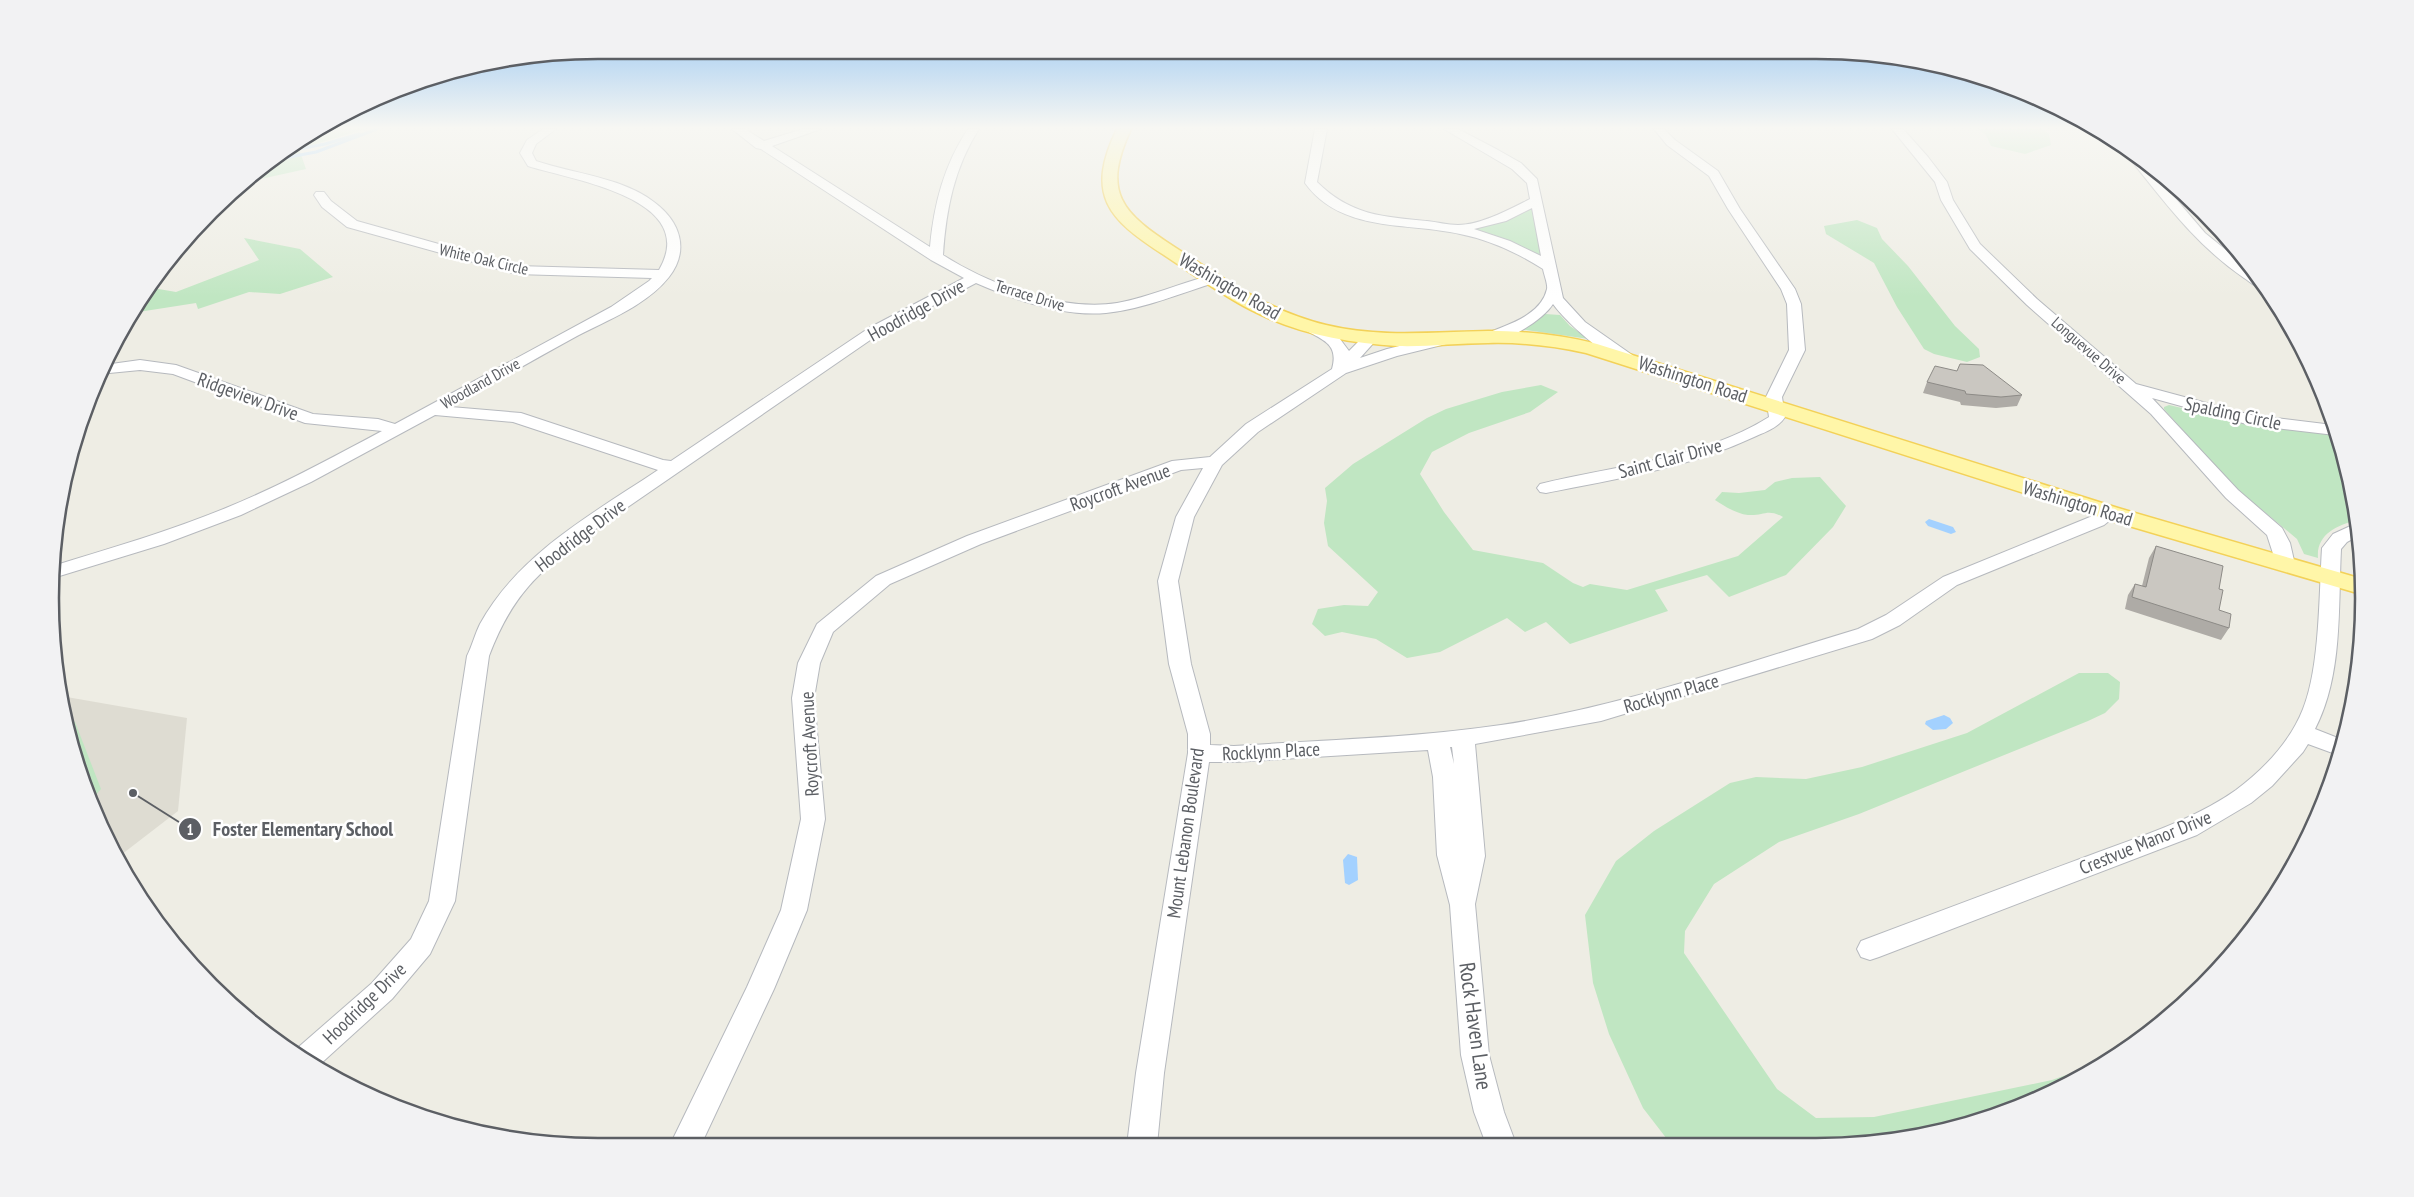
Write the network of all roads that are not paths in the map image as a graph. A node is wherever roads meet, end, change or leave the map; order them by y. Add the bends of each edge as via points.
1 (608, 185) edge
2 (822, 185) edge
3 (946, 185) edge
4 (1110, 185) edge
5 (1313, 185) edge
6 (1534, 185) edge
7 (1721, 185) edge
8 (1942, 185) edge
9 (2157, 185) edge
10 (320, 195) dead end
11 (1537, 201) junction
12 (928, 229) junction
13 (1457, 229) junction
14 (898, 233) junction
15 (936, 257) junction
16 (1549, 267) junction
17 (2245, 272) edge
18 (664, 274) junction
19 (975, 278) junction
20 (1212, 279) junction
21 (1553, 290) junction
22 (1310, 327) junction
23 (1490, 337) junction
24 (1370, 338) junction
25 (1446, 340) junction
26 (1630, 360) junction
27 (110, 369) edge
28 (1339, 371) junction
29 (2132, 387) junction
30 (1776, 406) junction
31 (432, 410) junction
32 (395, 429) junction
33 (2328, 429) edge
34 (1215, 462) junction
35 (673, 467) junction
36 (1546, 488) dead end
37 (2110, 513) junction
38 (2351, 532) edge
39 (2286, 565) junction
40 (60, 570) edge
41 (2330, 578) junction
42 (2355, 585) edge
43 (2303, 733) junction
44 (1463, 738) junction
45 (1438, 741) junction
46 (2335, 746) edge
47 (1199, 753) junction
48 (1459, 821) junction
49 (1870, 949) dead end
50 (310, 1054) edge
51 (688, 1138) edge
52 (1143, 1138) edge
53 (1499, 1138) edge

1 - 18 street, Woodland Drive via 625,191 662,215 672,229 676,246
2 - 14 street, Terrace Drive
3 - 12 street
4 - 20 main road, Washington Road via 1116,206 1126,220
5 - 13 street via 1336,206 1366,216 1400,224
6 - 11 street
7 - 30 street via 1792,297 1797,350 1774,396
8 - 29 street, Longuevue Drive via 1947,200 1975,246 2032,302
9 - 17 street via 2200,236
10 - 18 street, White Oak Circle via 326,204 352,224 516,270
11 - 13 street via 1501,218
11 - 16 street
12 - 14 street
12 - 15 street
13 - 16 street via 1499,241 1530,254
14 - 15 street, Terrace Drive
15 - 19 street, Terrace Drive
16 - 21 street
18 - 31 street, Woodland Drive via 616,310
19 - 20 street, Terrace Drive via 1061,306 1089,310 1129,304
19 - 35 street, Hoodridge Drive via 874,331
20 - 22 main road, Washington Road via 1257,306
21 - 23 street via 1548,304 1539,314
21 - 26 street via 1560,305 1573,319
22 - 24 main road, Washington Road
22 - 28 street via 1341,348 1344,360
23 - 25 main road, Washington Road
23 - 26 main road, Washington Road via 1566,343
24 - 25 main road, Washington Road
24 - 28 street, Mount Lebanon Boulevard
25 - 28 street via 1392,352
26 - 30 main road, Washington Road
27 - 32 street, Ridgeview Drive via 140,365 176,370 311,419 378,424
28 - 34 street, Mount Lebanon Boulevard via 1252,428
29 - 33 street, Spalding Circle via 2250,420
29 - 39 street, Longuevue Drive via 2232,494 2275,532
30 - 36 street, Saint Clair Drive via 1774,421 1710,450
30 - 37 main road, Washington Road
31 - 32 street, Woodland Drive
31 - 35 street via 515,417
32 - 40 street, Woodland Drive via 257,501 172,534
34 - 47 street, Mount Lebanon Boulevard via 1185,517 1168,581 1180,664 1199,734
34 - 51 street, Roycroft Avenue via 1178,465 974,540 883,580 824,629 809,663 803,698 813,818 794,910
35 - 50 street, Hoodridge Drive via 543,559 510,594 490,625 478,656 442,901 421,946 389,983
37 - 39 main road, Washington Road
37 - 44 street, Rocklynn Place via 1950,581 1886,624 1851,640 1602,713 1502,734
38 - 41 street, Crestvue Manor Drive via 2340,538 2332,548
39 - 41 main road, Washington Road
41 - 42 main road, Washington Road
41 - 43 street, Crestvue Manor Drive via 2323,677 2314,710
43 - 46 street
43 - 49 street, Crestvue Manor Drive via 2283,762 2257,786 2228,807 2188,828
44 - 45 street, Rocklynn Place
44 - 48 street, Rock Haven Lane
45 - 47 street, Rocklynn Place via 1234,754
45 - 48 street, Rock Haven Lane
47 - 52 street, Mount Lebanon Boulevard
48 - 53 street, Rock Haven Lane via 1472,856 1463,905 1475,1055

